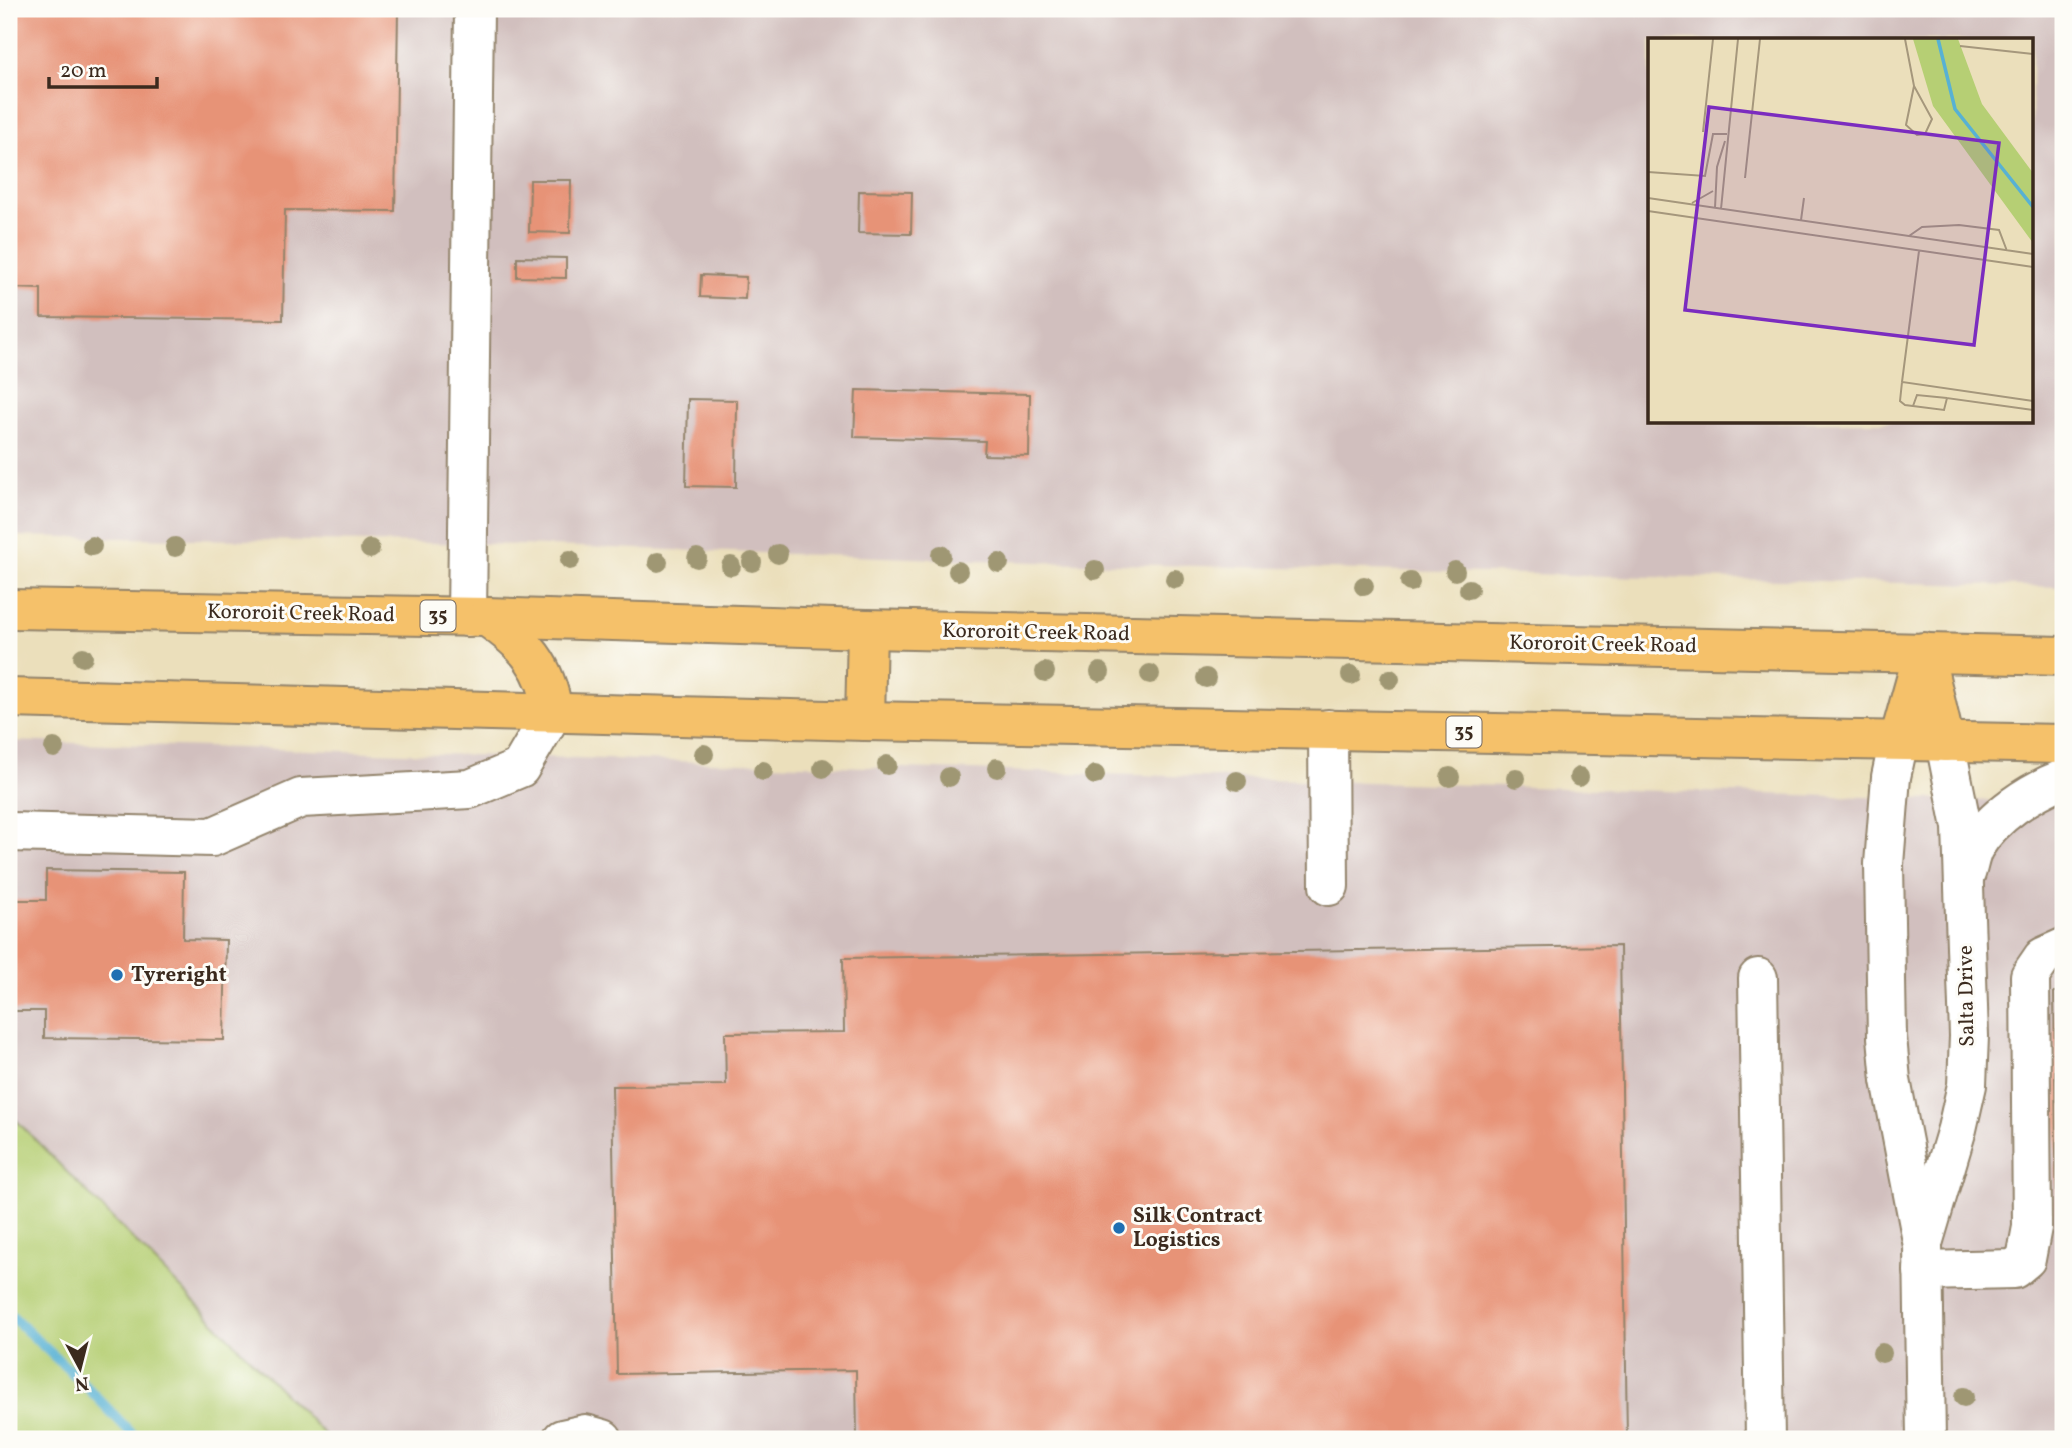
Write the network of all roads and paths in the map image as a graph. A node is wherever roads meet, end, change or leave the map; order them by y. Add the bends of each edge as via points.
1 (474, 9) edge
2 (9, 609) edge
3 (477, 617) junction
4 (867, 629) junction
5 (1924, 652) junction
6 (2063, 656) edge
7 (9, 698) edge
8 (553, 712) junction
9 (865, 721) junction
10 (1328, 729) junction
11 (1899, 740) junction
12 (1945, 742) junction
13 (2063, 744) edge
14 (2063, 779) edge
15 (9, 832) edge
16 (1965, 878) junction
17 (1329, 887) dead end
18 (2063, 948) edge
19 (1758, 978) dead end
20 (1923, 1258) junction
21 (562, 1439) edge
22 (603, 1439) edge
23 (1765, 1439) edge
24 (1926, 1439) edge

1 - 3 street
2 - 3 main road, Kororoit Creek Road / 35
3 - 4 main road, Kororoit Creek Road / 35
3 - 8 main road via 526,647 550,690
4 - 5 main road, Kororoit Creek Road / 35
4 - 9 main road
5 - 6 main road, Kororoit Creek Road / 35
5 - 11 main road
5 - 12 main road
7 - 8 main road, 35
8 - 9 main road, 35
8 - 15 street via 520,768 470,789 301,798 212,836
9 - 10 main road, 35
10 - 11 main road, 35
10 - 17 street
11 - 12 main road, 35
11 - 20 street, Salta Drive via 1884,864 1888,1037 1891,1080
12 - 13 main road, 35
12 - 16 street, Salta Drive via 1962,827
14 - 16 street via 2018,803 1993,823 1974,848
16 - 20 street, Salta Drive via 1966,1085
18 - 20 street via 2043,957 2030,976 2032,1227 2026,1259 2014,1269
19 - 23 street
20 - 24 street, Salta Drive
21 - 22 street via 585,1434

